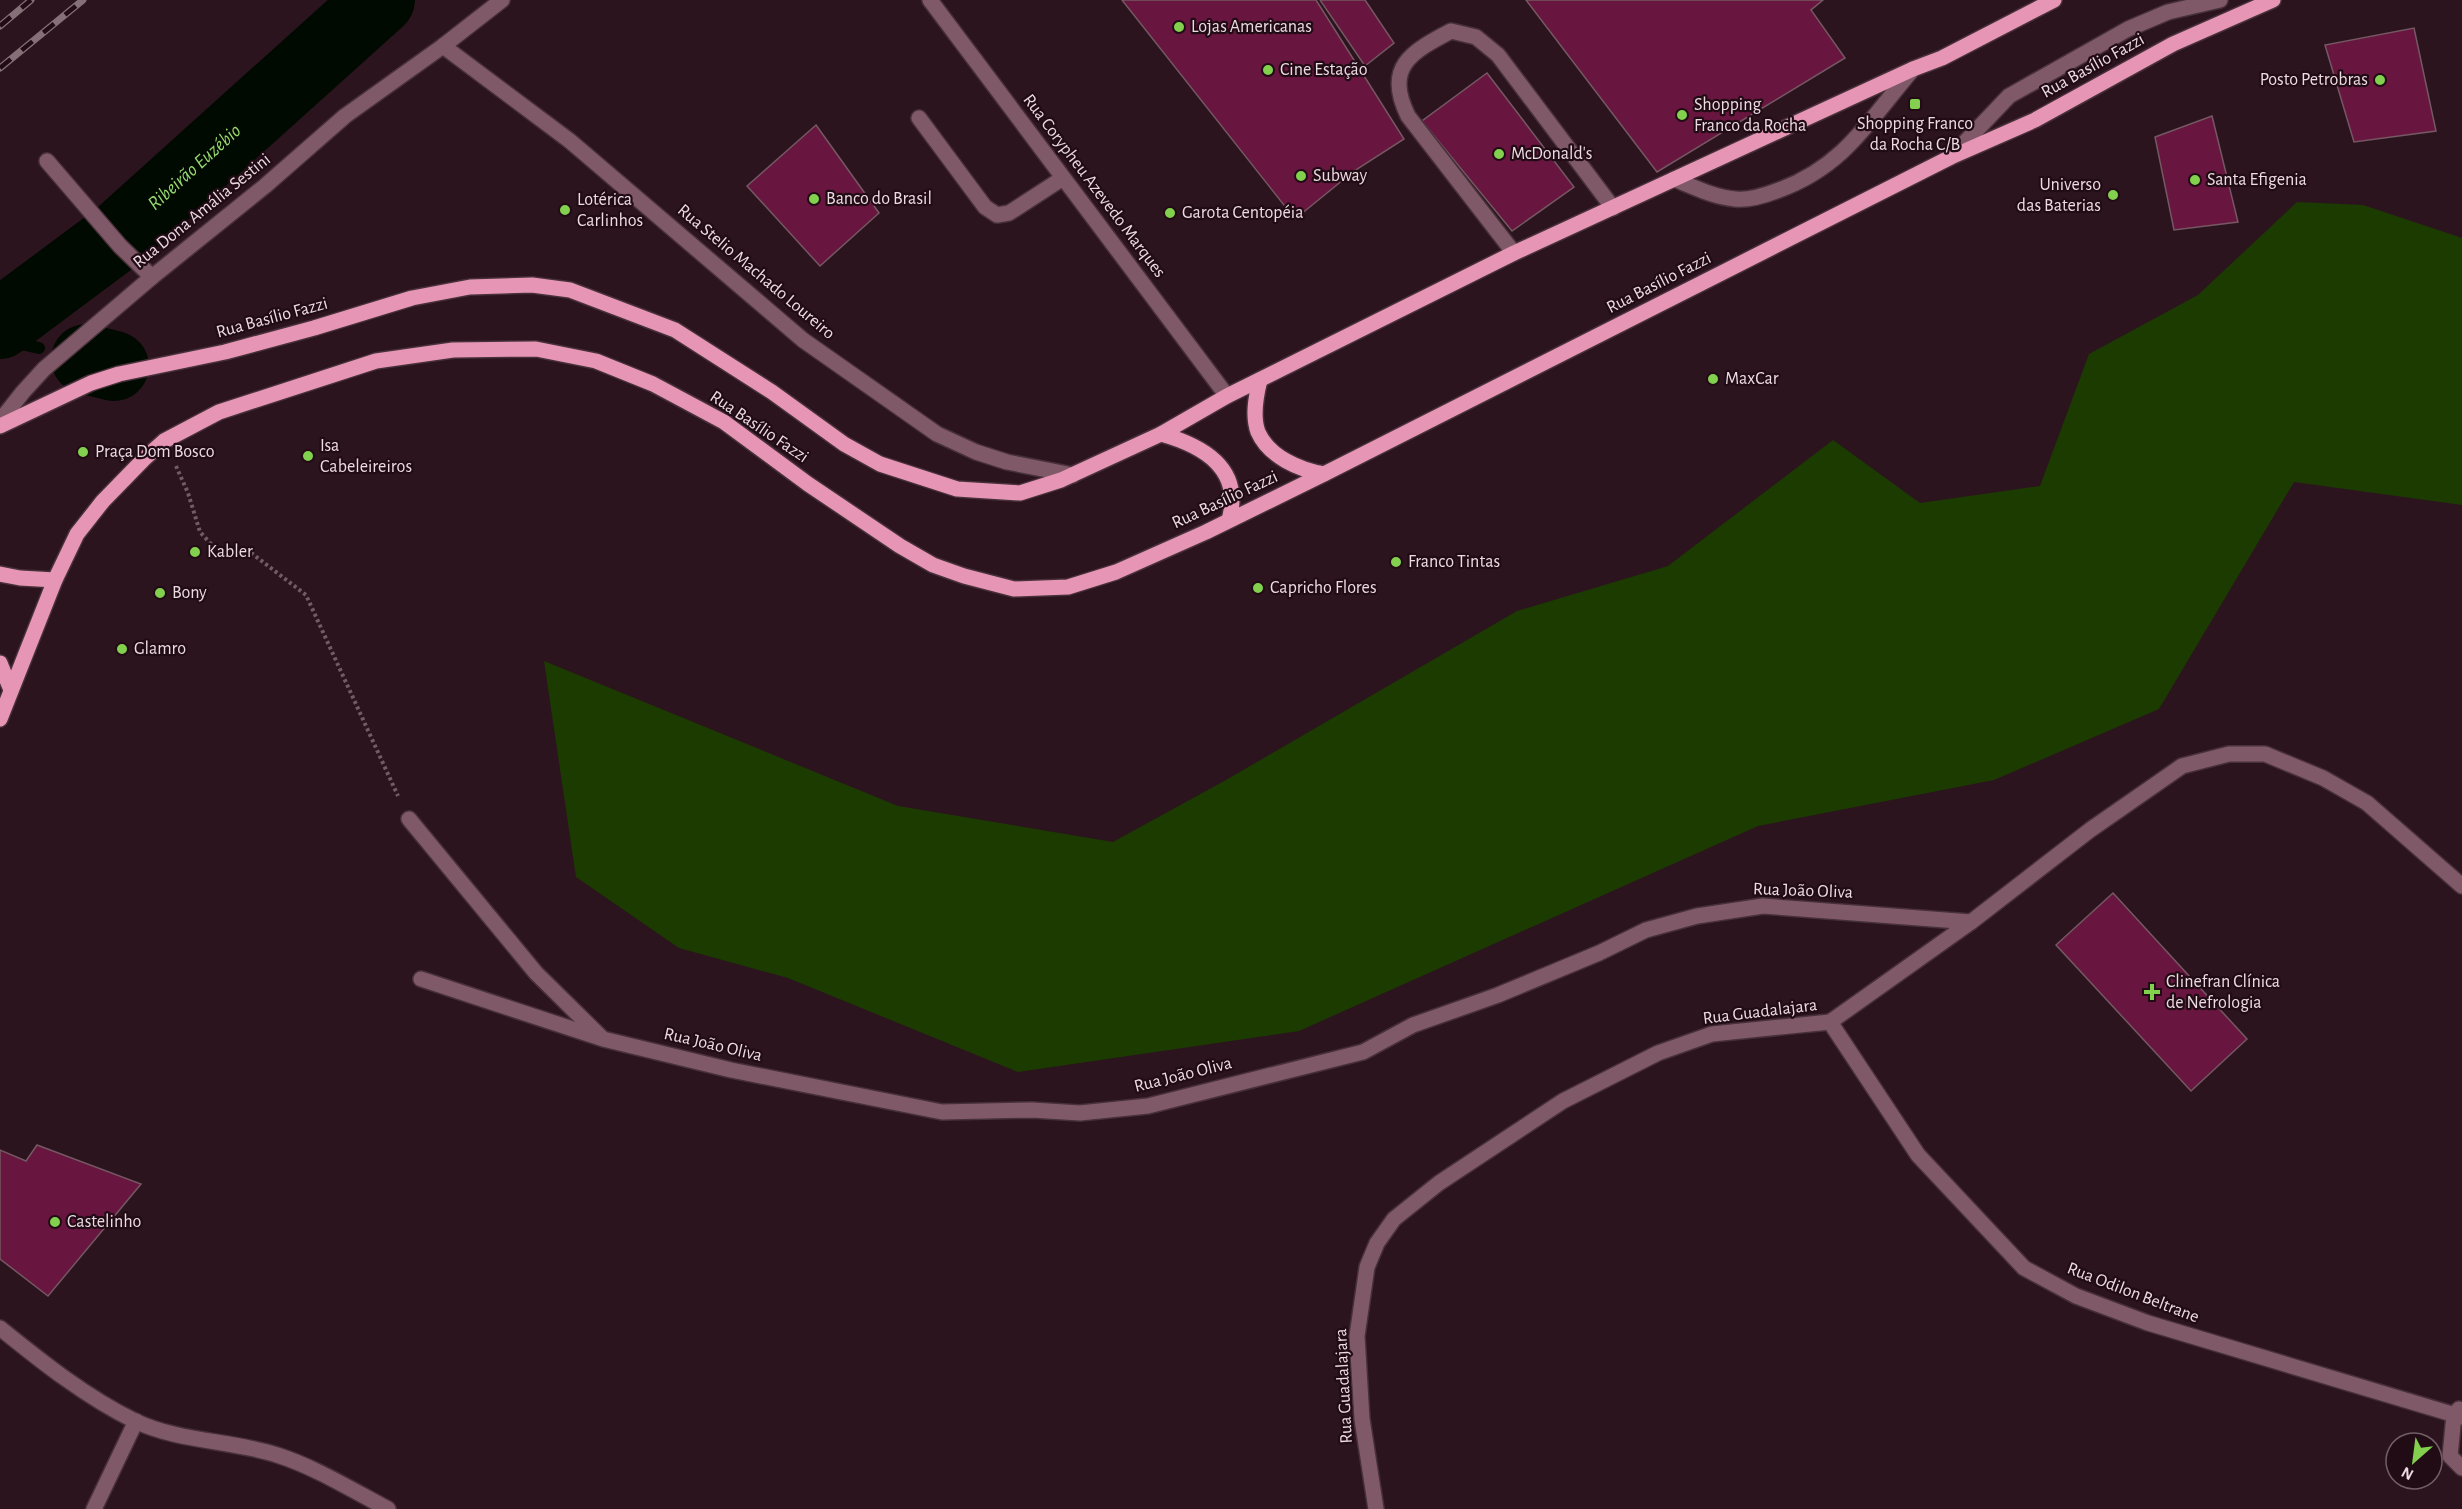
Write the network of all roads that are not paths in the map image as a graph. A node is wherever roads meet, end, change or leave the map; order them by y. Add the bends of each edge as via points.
1 (501, 0) edge
2 (930, 0) edge
3 (2054, 0) edge
4 (2220, 0) edge
5 (2273, 0) edge
6 (443, 46) junction
7 (1913, 69) junction
8 (919, 118) dead end
9 (1951, 157) junction
10 (47, 161) dead end
11 (1063, 178) junction
12 (1674, 179) junction
13 (1613, 208) junction
14 (1514, 253) junction
15 (152, 277) junction
16 (1260, 380) junction
17 (1227, 396) junction
18 (0, 421) edge
19 (0, 426) edge
20 (1161, 434) junction
21 (1324, 474) junction
22 (1073, 475) junction
23 (1229, 520) junction
24 (0, 574) edge
25 (55, 580) junction
26 (0, 663) edge
27 (11, 690) junction
28 (0, 719) edge
29 (409, 819) road end
30 (2462, 886) edge
31 (1971, 922) junction
32 (421, 978) dead end
33 (1830, 1022) junction
34 (603, 1039) junction
35 (0, 1328) edge
36 (2459, 1413) edge
37 (136, 1421) junction
38 (2462, 1468) edge
39 (94, 1509) edge
40 (388, 1509) edge
41 (1376, 1509) edge

1 - 6 street, Rua Dona Amália Sestini
2 - 11 street, Rua Corypheu Azevedo Marques
3 - 7 main road, Rua Basílio Fazzi
4 - 9 street via 2168,12 2128,29 2009,96
5 - 9 main road, Rua Basílio Fazzi via 2173,44 2035,120
6 - 15 street, Rua Dona Amália Sestini via 345,116
6 - 22 street, Rua Stelio Machado Loureiro via 570,141 803,340 937,434 1007,462
7 - 12 main road, Rua Basílio Fazzi
7 - 12 street via 1839,157 1793,185 1737,200
8 - 11 street via 985,207 997,215 1009,213
9 - 21 main road, Rua Basílio Fazzi
10 - 15 street
11 - 17 street, Rua Corypheu Azevedo Marques
12 - 13 main road, Rua Basílio Fazzi
13 - 14 main road, Rua Basílio Fazzi
13 - 14 street via 1498,55 1476,37 1451,32 1402,65 1401,102
14 - 16 main road, Rua Basílio Fazzi
15 - 18 street, Rua Dona Amália Sestini via 44,369
16 - 17 main road, Rua Basílio Fazzi
16 - 21 main road via 1255,409 1258,432 1287,461 1303,470
17 - 20 main road, Rua Basílio Fazzi
19 - 22 main road, Rua Basílio Fazzi via 72,391 119,374 314,328 412,298 470,287 532,285 570,290 675,330 880,464 957,489 1020,493
20 - 22 main road, Rua Basílio Fazzi
20 - 23 main road via 1195,446 1219,465 1232,486
21 - 23 main road, Rua Basílio Fazzi
23 - 25 main road, Rua Basílio Fazzi via 1116,572 1068,587 1014,589 933,565 808,484 724,422 653,384 596,361 536,349 453,350 376,361 219,412 164,441 103,501 77,534
24 - 25 main road
25 - 27 main road, Rua Basílio Fazzi
26 - 27 main road
27 - 28 main road, Rua Basílio Fazzi
29 - 34 street via 536,973
30 - 31 street, Rua Guadalajara via 2367,803 2323,778 2265,754 2229,754 2182,766 2090,830
31 - 33 street, Rua Guadalajara
31 - 34 street, Rua João Oliva via 1763,906 1697,915 1646,930 1498,995 1413,1025 1363,1052 1148,1106 1080,1113 942,1112 731,1070
32 - 34 street, Rua João Oliva
33 - 36 street, Rua Odilon Beltrane via 1918,1155 2024,1268 2076,1296 2148,1323
33 - 41 street, Rua Guadalajara via 1712,1035 1658,1053 1563,1101 1439,1183 1394,1219 1377,1243 1367,1267 1357,1336 1362,1419
35 - 37 street via 88,1394
36 - 38 street via 2450,1456
37 - 39 street
37 - 40 street via 166,1433 279,1456

